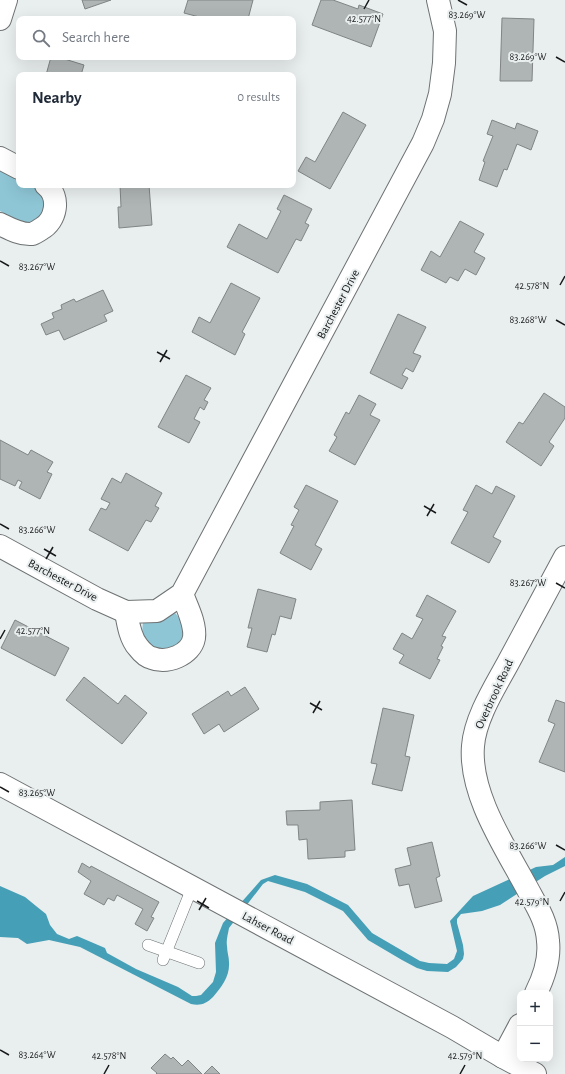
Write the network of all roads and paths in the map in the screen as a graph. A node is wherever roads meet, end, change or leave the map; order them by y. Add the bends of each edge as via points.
1 (6, 0) edge
2 (438, 0) edge
3 (0, 19) edge
4 (0, 158) edge
5 (16, 166) edge
6 (50, 188) edge
7 (0, 224) edge
8 (0, 546) edge
9 (565, 557) edge
10 (182, 594) junction
11 (126, 612) junction
12 (0, 784) edge
13 (192, 888) junction
14 (148, 945) dead end
15 (164, 955) junction
16 (198, 963) dead end
17 (537, 990) edge
18 (519, 1026) edge
19 (503, 1057) junction
20 (535, 1074) edge

1 - 3 street
2 - 10 street, Barchester Drive via 445,31 444,63 440,94 423,143
4 - 5 street
6 - 7 street via 55,199 55,212 47,226 33,234 16,232
8 - 11 street, Barchester Drive
9 - 17 street, Overbrook Road via 478,722 473,745 473,768 478,791 545,925 548,941 547,961
10 - 11 street, Barchester Drive via 157,611
10 - 11 street via 193,622 194,639 187,652 176,658 151,658 136,646
12 - 13 street, Lahser Road
13 - 15 lane
13 - 19 street, Lahser Road via 452,1027
14 - 15 lane
15 - 16 lane
18 - 19 street
19 - 20 street, Lahser Road

